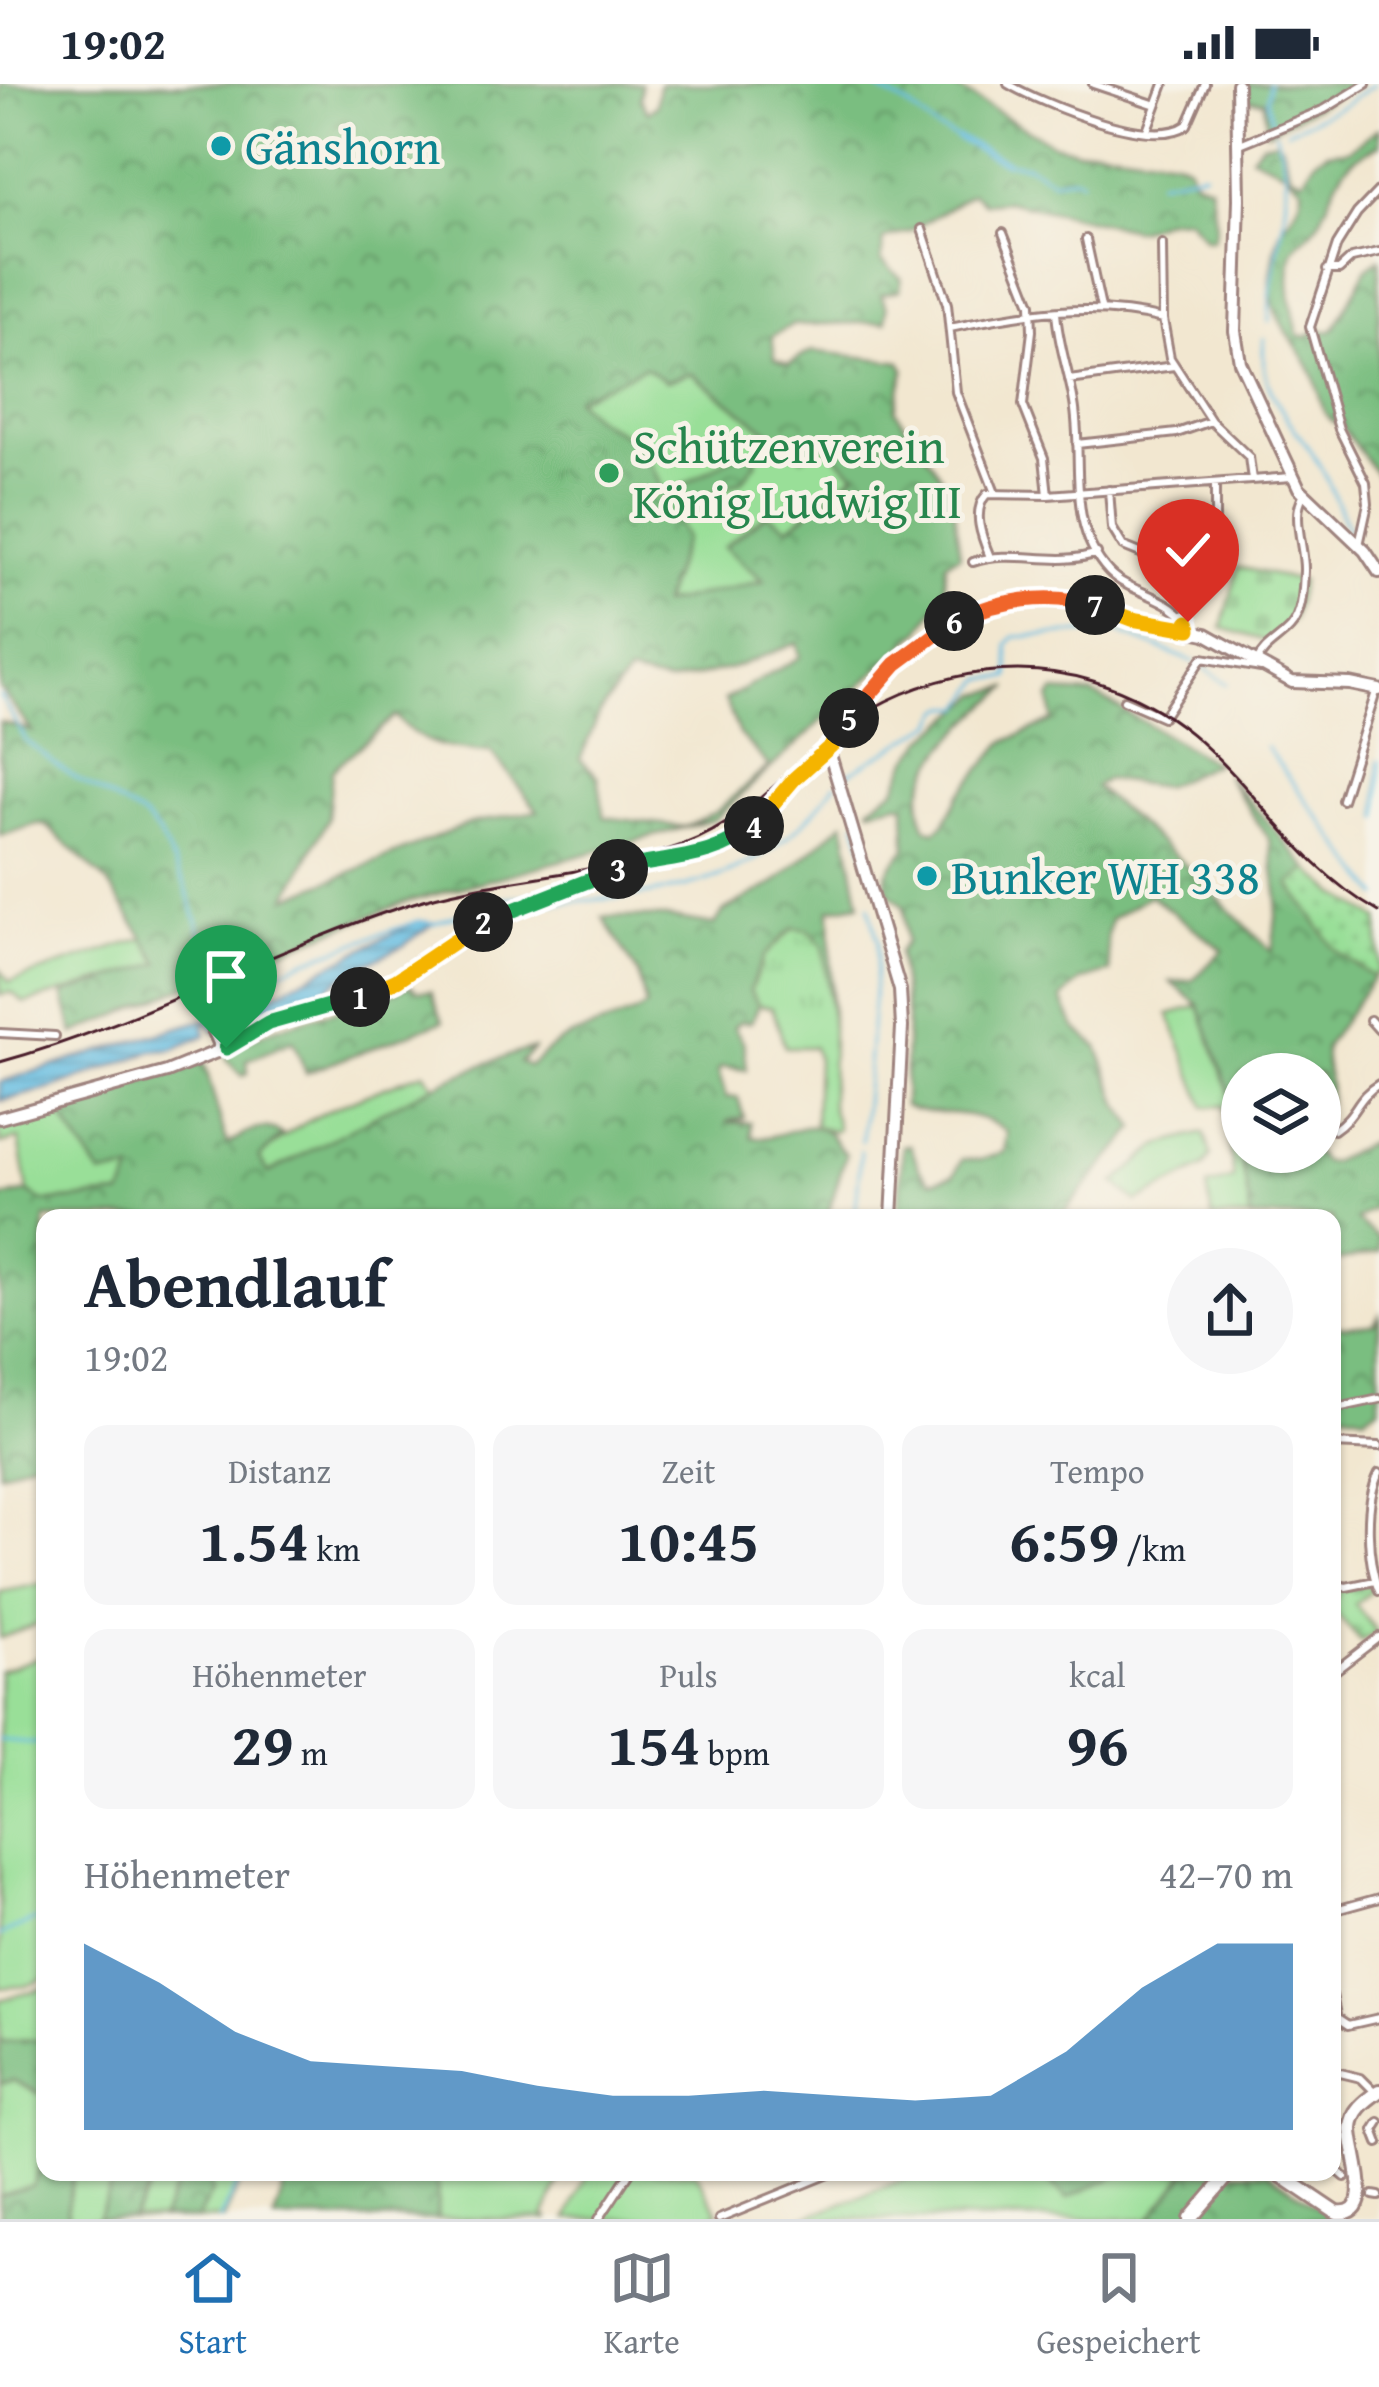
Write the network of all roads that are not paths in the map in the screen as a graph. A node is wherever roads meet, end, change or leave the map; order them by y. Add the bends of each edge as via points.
1 (1008, 84) edge
2 (1031, 84) edge
3 (1094, 84) edge
4 (1164, 84) edge
5 (1205, 84) edge
6 (1237, 84) edge
7 (1366, 84) edge
8 (1023, 92) junction
9 (1156, 105) junction
10 (1147, 130) junction
11 (1238, 144) junction
12 (1379, 190) edge
13 (922, 229) dead end
14 (1003, 233) dead end
15 (1086, 239) dead end
16 (1162, 244) dead end
17 (1379, 252) edge
18 (1328, 270) junction
19 (1101, 308) junction
20 (1056, 312) junction
21 (1033, 314) junction
22 (1163, 319) junction
23 (950, 328) junction
24 (1174, 366) junction
25 (1069, 380) junction
26 (1211, 421) junction
27 (1077, 444) junction
28 (1292, 477) junction
29 (1252, 480) junction
30 (1215, 482) junction
31 (1109, 490) junction
32 (1077, 492) junction
33 (995, 494) junction
34 (1304, 494) junction
35 (1048, 495) junction
36 (1368, 499) junction
37 (1379, 499) edge
38 (1358, 545) junction
39 (1097, 553) junction
40 (990, 557) junction
41 (973, 562) dead end
42 (1379, 572) edge
43 (1194, 575) junction
44 (1185, 600) dead end
45 (1190, 629) junction
46 (1258, 666) junction
47 (1378, 689) edge
48 (1124, 700) dead end
49 (828, 748) junction
50 (1342, 800) dead end
51 (192, 988) dead end
52 (1370, 1020) dead end
53 (1379, 1030) edge
54 (0, 1033) edge
55 (55, 1036) dead end
56 (220, 1050) junction
57 (1379, 1084) edge
58 (0, 1118) edge
59 (1341, 1125) edge
60 (893, 1209) edge
61 (1379, 1399) edge
62 (1341, 1407) edge
63 (1341, 1444) edge
64 (1379, 1446) edge
65 (1379, 1474) edge
66 (1376, 1558) edge
67 (1375, 1581) junction
68 (1341, 1586) edge
69 (1379, 1592) edge
70 (1379, 1637) edge
71 (1341, 1666) edge
72 (1379, 1898) edge
73 (1341, 1909) edge
74 (1379, 2018) edge
75 (1341, 2023) edge
76 (1341, 2073) edge
77 (1378, 2092) edge
78 (1379, 2122) edge
79 (1379, 2143) edge
80 (1341, 2174) edge
81 (1345, 2177) dead end
82 (624, 2181) edge
83 (812, 2181) edge
84 (1224, 2181) edge
85 (1289, 2181) edge
86 (1376, 2195) edge
87 (599, 2219) edge
88 (719, 2219) edge
89 (1192, 2219) edge

1 - 8 street
2 - 8 street
3 - 9 street
4 - 9 street
5 - 10 street via 1183,129
6 - 11 main road
7 - 11 street via 1325,110
8 - 10 street
9 - 10 street
11 - 28 main road via 1236,342
12 - 18 street via 1351,222
13 - 23 street
14 - 21 street
15 - 19 street
16 - 22 street
17 - 18 street
18 - 36 street via 1310,327
19 - 20 street
19 - 22 street
20 - 21 street
20 - 25 street
21 - 23 street
21 - 35 street via 1023,405 1044,458
22 - 24 street
23 - 33 street via 956,392
24 - 25 street
24 - 26 street
25 - 27 street
26 - 27 street via 1177,433
26 - 29 street via 1249,457
27 - 32 street
28 - 29 street
28 - 34 main road
29 - 30 street
30 - 31 street
30 - 43 street via 1214,523
31 - 32 street
31 - 43 street via 1118,541
32 - 35 street
32 - 39 street
33 - 35 street
33 - 40 street via 980,503
34 - 38 main road
34 - 46 street via 1298,612
36 - 37 street
36 - 38 street
38 - 42 main road
39 - 40 street
39 - 45 street via 1113,576 1182,614
40 - 41 street
43 - 44 street
45 - 46 main road
45 - 49 main road via 1071,600 976,611 884,675
46 - 47 main road via 1292,682
46 - 48 street via 1202,658 1163,717
47 - 50 street
49 - 56 main road via 731,843 564,888 470,928 365,995 268,1023
49 - 60 main road via 900,990
51 - 56 street
52 - 53 street
54 - 55 street
56 - 58 main road
57 - 59 street
61 - 62 street
63 - 64 street
65 - 66 street
66 - 67 street
67 - 68 street
67 - 69 street
70 - 71 street
72 - 73 street
74 - 75 street
76 - 77 street
77 - 86 main road via 1357,2109 1351,2128
78 - 79 street
80 - 81 street
82 - 87 street
83 - 88 street
84 - 89 main road
85 - 86 main road via 1354,2216

